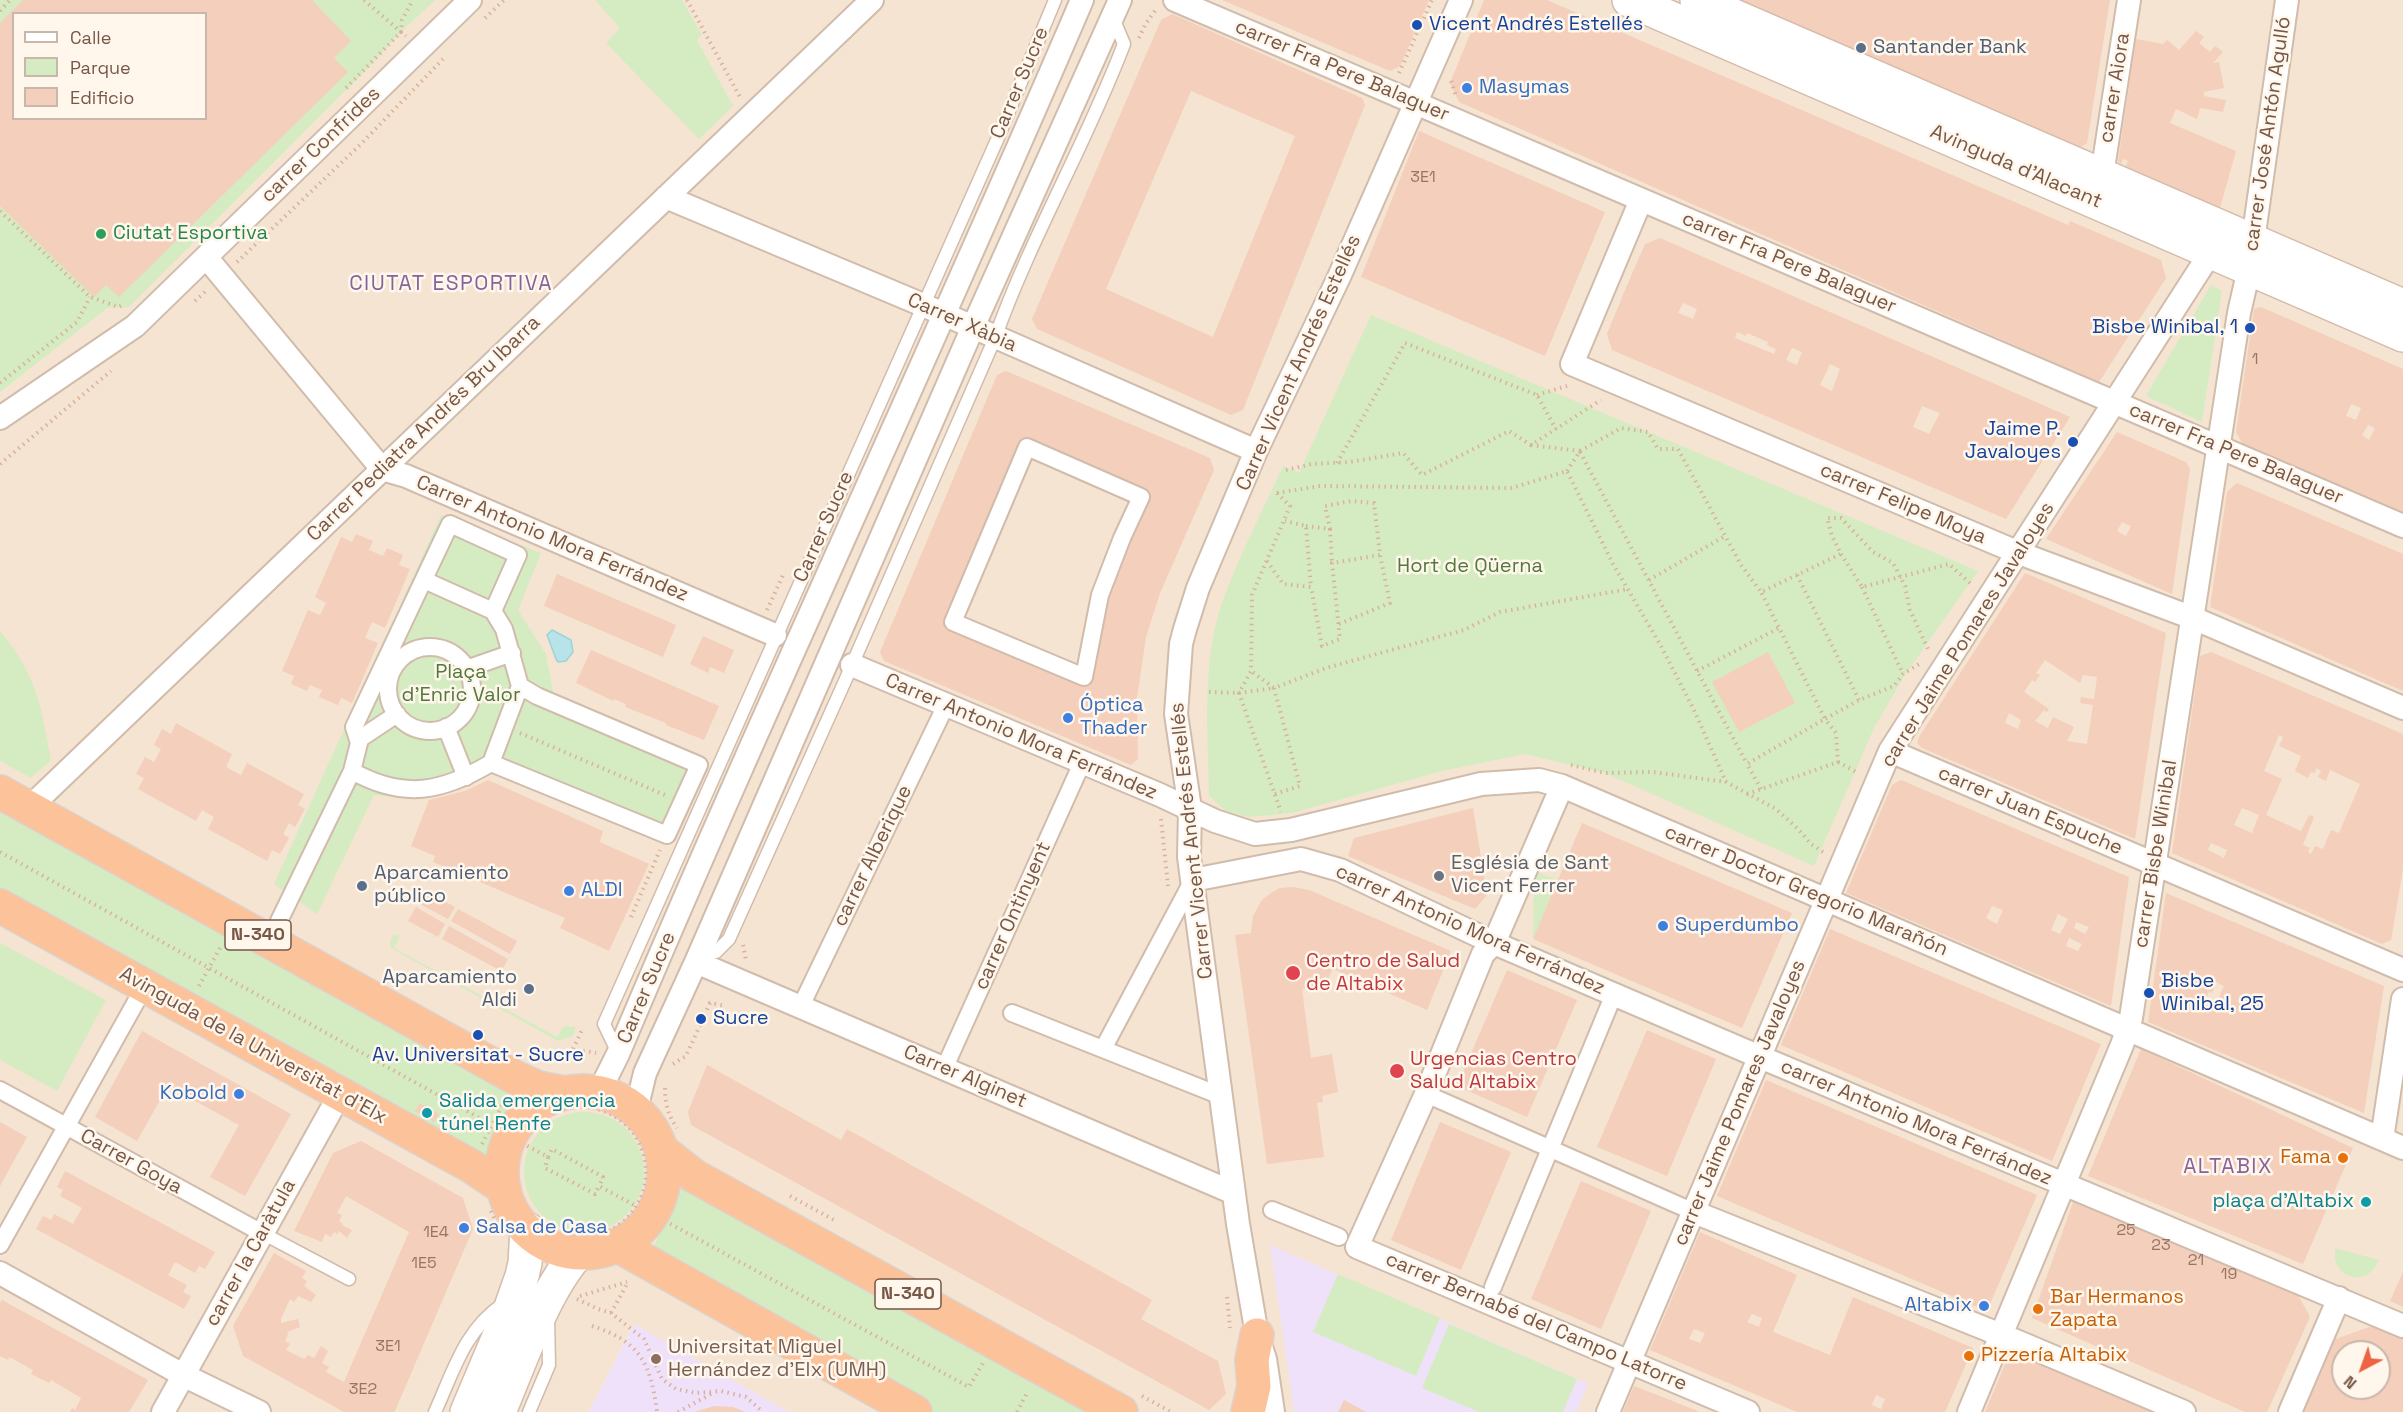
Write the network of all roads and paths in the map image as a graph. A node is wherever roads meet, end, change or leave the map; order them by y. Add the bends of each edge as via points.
1 (364, 0) edge
2 (413, 0) edge
3 (470, 0) edge
4 (687, 0) edge
5 (872, 0) edge
6 (1055, 0) edge
7 (1082, 0) edge
8 (1175, 0) edge
9 (1432, 0) edge
10 (1461, 0) edge
11 (1629, 0) edge
12 (1697, 0) edge
13 (2129, 0) edge
14 (2287, 0) edge
15 (7, 1) edge
16 (1116, 9) edge
17 (0, 11) edge
18 (401, 32) junction
19 (419, 50) junction
20 (1454, 72) dead end
21 (1397, 78) dead end
22 (343, 91) dead end
23 (1459, 102) dead end
24 (1415, 103) junction
25 (752, 116) junction
26 (2102, 175) junction
27 (666, 197) junction
28 (1641, 200) junction
29 (0, 211) edge
30 (2211, 252) junction
31 (2251, 255) junction
32 (206, 257) junction
33 (90, 297) junction
34 (129, 300) dead end
35 (2403, 306) edge
36 (933, 310) junction
37 (973, 327) junction
38 (2403, 335) edge
39 (995, 338) junction
40 (1570, 374) junction
41 (0, 383) edge
42 (1595, 395) dead end
43 (1537, 396) junction
44 (2116, 402) junction
45 (0, 418) edge
46 (1556, 429) junction
47 (1531, 445) junction
48 (2219, 447) junction
49 (1256, 451) junction
50 (1580, 451) junction
51 (1337, 463) junction
52 (382, 469) junction
53 (1286, 470) dead end
54 (1567, 471) junction
55 (1285, 521) junction
56 (1306, 526) junction
57 (2403, 526) edge
58 (1330, 529) junction
59 (1725, 536) junction
60 (2019, 553) junction
61 (1841, 554) junction
62 (1380, 555) junction
63 (1267, 560) junction
64 (1332, 563) junction
65 (1797, 575) junction
66 (1899, 576) junction
67 (1976, 577) dead end
68 (424, 580) junction
69 (1648, 580) junction
70 (1311, 587) junction
71 (1862, 587) junction
72 (1628, 589) junction
73 (1761, 592) junction
74 (493, 610) junction
75 (407, 616) junction
76 (2193, 618) junction
77 (953, 622) joint
78 (1339, 624) junction
79 (1779, 628) junction
80 (775, 635) junction
81 (418, 649) junction
82 (512, 653) junction
83 (852, 665) junction
84 (466, 669) junction
85 (1251, 671) junction
86 (1697, 671) junction
87 (1903, 674) junction
88 (520, 686) junction
89 (1274, 688) junction
90 (1209, 692) dead end
91 (1239, 693) junction
92 (1860, 700) junction
93 (946, 705) junction
94 (2403, 708) edge
95 (397, 714) junction
96 (1825, 719) junction
97 (446, 727) junction
98 (504, 727) junction
99 (358, 740) junction
100 (1890, 751) junction
101 (1082, 762) junction
102 (1838, 762) junction
103 (491, 763) junction
104 (1747, 764) junction
105 (352, 771) junction
106 (1861, 774) dead end
107 (466, 777) junction
108 (1726, 783) dead end
109 (1562, 786) junction
110 (1761, 789) junction
111 (0, 792) edge
112 (1275, 794) junction
113 (1748, 794) dead end
114 (682, 802) junction
115 (29, 808) junction
116 (1190, 809) junction
117 (1283, 817) dead end
118 (0, 852) edge
119 (2155, 864) junction
120 (1192, 880) junction
121 (1826, 900) junction
122 (0, 906) edge
123 (279, 921) dead end
124 (1494, 943) junction
125 (220, 948) dead end
126 (698, 957) junction
127 (209, 968) junction
128 (2403, 970) edge
129 (1614, 994) junction
130 (195, 995) dead end
131 (2403, 999) edge
132 (137, 1000) dead end
133 (726, 1006) dead end
134 (800, 1008) junction
135 (1012, 1012) dead end
136 (2128, 1028) junction
137 (582, 1030) dead end
138 (573, 1049) junction
139 (1103, 1049) junction
140 (596, 1053) dead end
141 (618, 1054) junction
142 (1760, 1057) junction
143 (540, 1065) dead end
144 (944, 1069) junction
145 (668, 1073) dead end
146 (0, 1090) edge
147 (599, 1092) junction
148 (564, 1093) junction
149 (340, 1094) junction
150 (1426, 1094) junction
151 (1221, 1096) junction
152 (506, 1098) dead end
153 (636, 1110) junction
154 (492, 1125) junction
155 (66, 1127) junction
156 (2382, 1139) junction
157 (522, 1143) junction
158 (2403, 1148) edge
159 (479, 1149) dead end
160 (1548, 1149) junction
161 (661, 1150) junction
162 (548, 1157) junction
163 (679, 1185) dead end
164 (2064, 1185) junction
165 (599, 1186) junction
166 (504, 1188) junction
167 (1234, 1193) junction
168 (636, 1206) junction
169 (1272, 1210) dead end
170 (1694, 1212) junction
171 (665, 1221) junction
172 (527, 1229) junction
173 (262, 1233) junction
174 (1348, 1242) junction
175 (633, 1243) junction
176 (0, 1245) edge
177 (578, 1253) junction
178 (0, 1273) edge
179 (349, 1279) dead end
180 (634, 1280) dead end
181 (1493, 1287) dead end
182 (1226, 1292) dead end
183 (514, 1296) junction
184 (565, 1298) junction
185 (2339, 1298) junction
186 (592, 1326) dead end
187 (2403, 1326) edge
188 (2001, 1335) junction
189 (1244, 1337) junction
190 (1630, 1361) junction
191 (983, 1363) dead end
192 (183, 1375) junction
193 (662, 1379) junction
194 (652, 1383) junction
195 (1030, 1387) dead end
196 (716, 1392) junction
197 (163, 1412) edge
198 (259, 1412) edge
199 (435, 1412) edge
200 (467, 1412) edge
201 (499, 1412) edge
202 (529, 1412) edge
203 (657, 1412) edge
204 (678, 1412) edge
205 (763, 1412) edge
206 (915, 1412) edge
207 (1017, 1412) edge
208 (1121, 1412) edge
209 (1248, 1412) edge
210 (1274, 1412) edge
211 (1608, 1412) edge
212 (1748, 1412) edge
213 (1969, 1412) edge
214 (2184, 1412) edge
215 (2290, 1412) edge

1 - 18 path
2 - 18 path via 402,20
3 - 19 street, carrer Confrides
4 - 25 path
5 - 25 street, Carrer Pediatra Andrés Bru Ibarra
6 - 36 lane, Carrer Sucre
7 - 36 street, Carrer Sucre via 1015,156
8 - 24 street, carrer Fra Pere Balaguer
9 - 21 path
10 - 24 street, Carrer Vicent Andrés Estellés
11 - 30 main road, Avinguda d'Alacant
12 - 26 main road, Avinguda d'Alacant
13 - 26 street, carrer Aiora
14 - 31 street, carrer José Antón Agulló
15 - 17 path
16 - 37 street, Carrer Sucre
16 - 39 lane, Carrer Sucre via 1124,44 1109,85 1009,299
18 - 19 path
18 - 22 path
19 - 32 street, carrer Confrides
20 - 23 path via 1450,83
24 - 28 street, carrer Fra Pere Balaguer
24 - 49 street, Carrer Vicent Andrés Estellés via 1340,277
25 - 27 street, Carrer Pediatra Andrés Bru Ibarra
26 - 31 main road, Avinguda d'Alacant
27 - 36 street, Carrer Xàbia
27 - 52 street, Carrer Pediatra Andrés Bru Ibarra
28 - 40 street
28 - 44 street, carrer Fra Pere Balaguer
29 - 33 path
30 - 31 main road, Avinguda d'Alacant
30 - 44 street, carrer Jaime Pomares Javaloyes
31 - 35 main road, Avinguda d'Alacant
31 - 38 main road, Avinguda d'Alacant
31 - 48 street, carrer Bisbe Winibal
32 - 45 street, carrer Confrides via 135,326
32 - 52 street
33 - 34 path via 119,308
33 - 41 path via 77,322
36 - 37 street, Carrer Xàbia
36 - 80 lane, Carrer Sucre
36 - 141 street, Carrer Sucre via 790,657
37 - 39 street, Carrer Xàbia
37 - 126 street, Carrer Sucre
39 - 49 street, Carrer Xàbia
39 - 83 lane, Carrer Sucre
40 - 43 path
40 - 60 street, carrer Felipe Moya
42 - 46 path via 1604,399
43 - 46 path
43 - 51 path via 1405,343
44 - 48 street, carrer Fra Pere Balaguer
44 - 60 street, carrer Jaime Pomares Javaloyes
46 - 47 path
47 - 50 path
47 - 51 path via 1509,431 1422,474 1402,453
48 - 57 street, carrer Fra Pere Balaguer
48 - 76 street, carrer Bisbe Winibal
49 - 116 street, Carrer Vicent Andrés Estellés via 1198,588 1181,644 1176,714
50 - 54 path
50 - 59 path via 1621,428 1648,432 1658,449 1678,449
50 - 69 path
51 - 53 path
52 - 80 street, Carrer Antonio Mora Ferrández
52 - 115 street, Carrer Pediatra Andrés Bru Ibarra
54 - 55 path via 1512,488 1320,486 1276,493 1290,506
54 - 72 path
55 - 56 path
55 - 63 path
56 - 58 path
56 - 70 path
58 - 62 path via 1325,506 1374,502
58 - 64 path
59 - 69 path
59 - 73 path
60 - 76 street, carrer Felipe Moya
60 - 100 street, carrer Jaime Pomares Javaloyes
61 - 65 path
61 - 66 path via 1827,518 1841,518 1873,552 1893,564
61 - 71 path
62 - 64 path
62 - 78 path via 1390,603
63 - 70 path via 1283,584
63 - 85 path via 1252,595
64 - 78 path
65 - 73 path
65 - 92 path
66 - 67 path via 1949,564 1973,586
66 - 71 path
66 - 87 path via 1929,648 1920,663
68 - 74 street
68 - 74 street via 450,524 518,555
68 - 75 street
69 - 86 path
70 - 78 path via 1322,646 1340,639
71 - 87 path
72 - 89 path via 1500,612 1464,630 1326,668
72 - 108 path via 1694,710
73 - 79 path
74 - 82 street
75 - 81 street
75 - 99 street via 354,727
76 - 94 street, carrer Felipe Moya
76 - 119 street, carrer Bisbe Winibal
77 - 77 street via 1027,447 1141,496 1100,595 1084,677
79 - 86 path
79 - 96 path
80 - 141 lane, Carrer Sucre via 604,1024
81 - 84 street via 440,648
81 - 95 street via 401,658 392,669 388,696
82 - 84 street
82 - 88 street
83 - 93 street, Carrer Antonio Mora Ferrández
83 - 126 lane, Carrer Sucre via 729,939 716,952
84 - 97 street via 472,689 470,703 463,715
85 - 89 path
85 - 91 path
86 - 104 path
87 - 92 path via 1894,686
88 - 98 street
88 - 114 street via 699,765
89 - 91 path
89 - 112 path via 1300,786
90 - 91 path
91 - 112 path
92 - 96 path
93 - 101 street, Carrer Antonio Mora Ferrández
93 - 134 street, carrer Alberique
95 - 97 street via 413,728 426,731
95 - 99 street
96 - 102 path via 1836,733
96 - 104 path
97 - 107 street
98 - 103 street
98 - 114 path
99 - 105 street
100 - 119 street, carrer Juan Espuche
100 - 121 street, carrer Jaime Pomares Javaloyes
101 - 116 street, Carrer Antonio Mora Ferrández
101 - 144 street, carrer Ontinyent
102 - 106 path
102 - 110 path
103 - 107 street
103 - 114 street via 667,835
104 - 110 path
105 - 107 street via 371,782 409,790 451,785
105 - 123 street
109 - 116 street, carrer Doctor Gregorio Marañón via 1539,780 1481,784 1291,830 1255,834
109 - 121 street, carrer Doctor Gregorio Marañón
109 - 124 street
110 - 113 path
111 - 115 highway, N-340
112 - 117 path
115 - 148 highway, N-340 via 516,1078
116 - 120 street, Carrer Vicent Andrés Estellés
118 - 127 path
119 - 128 street, carrer Juan Espuche
119 - 136 street, carrer Bisbe Winibal
120 - 124 street, carrer Antonio Mora Ferrández via 1301,859 1340,870
120 - 139 street
120 - 151 street, Carrer Vicent Andrés Estellés
121 - 136 street, carrer Doctor Gregorio Marañón
121 - 142 street, carrer Jaime Pomares Javaloyes
122 - 149 highway, Avinguda de la Universitat d'Elx
124 - 129 street, carrer Antonio Mora Ferrández
124 - 150 street via 1483,954
125 - 127 path
126 - 134 street, Carrer Alginet
126 - 153 street, Carrer Sucre via 645,1073
127 - 130 path
127 - 154 path
129 - 142 street, carrer Antonio Mora Ferrández
129 - 160 street
131 - 156 street
132 - 155 street
133 - 145 path via 710,1003 686,1056 672,1065
134 - 144 street, Carrer Alginet
135 - 139 street
136 - 156 street, carrer Doctor Gregorio Marañón
136 - 164 street, carrer Bisbe Winibal
137 - 138 path
138 - 140 path
138 - 143 path
139 - 151 street
141 - 147 street, Carrer Sucre
142 - 164 street, carrer Antonio Mora Ferrández
142 - 170 street, carrer Jaime Pomares Javaloyes
144 - 167 street, Carrer Alginet
146 - 155 street, Carrer Goya
147 - 148 highway, N-340
147 - 153 highway, N-340
148 - 166 highway, N-340 via 547,1099 519,1122 504,1154
149 - 166 highway, Avinguda de la Universitat d'Elx
149 - 173 street, carrer la Caràtula
150 - 160 street
150 - 174 street
151 - 167 street, Carrer Vicent Andrés Estellés
152 - 154 path
153 - 161 highway, N-340 via 651,1128
154 - 159 path
155 - 173 street, Carrer Goya
155 - 176 street
156 - 158 street, carrer Doctor Gregorio Marañón
157 - 162 path
157 - 168 path via 516,1161 516,1181 532,1216 548,1228 586,1237 622,1222
157 - 168 path via 533,1126 548,1115 566,1108 604,1111 621,1121 643,1152 646,1171
160 - 170 street
160 - 181 street
161 - 175 highway, N-340 via 661,1194
161 - 208 highway, N-340 via 694,1176
162 - 165 path via 545,1168 595,1194
162 - 165 path via 552,1149 603,1177
163 - 171 path
164 - 185 street, carrer Antonio Mora Ferrández
164 - 188 street, carrer Bisbe Winibal
165 - 168 path
166 - 172 highway, N-340
167 - 189 street, Carrer Vicent Andrés Estellés
169 - 174 street
170 - 188 street
170 - 190 street, carrer Jaime Pomares Javaloyes
171 - 175 path
171 - 191 path via 969,1387
172 - 177 highway, N-340 via 542,1241
172 - 183 main road via 525,1263
173 - 179 lane
173 - 192 street, carrer la Caràtula
174 - 190 street, carrer Bernabé del Campo Latorre
175 - 177 highway, N-340
175 - 206 highway
177 - 184 main road via 564,1268
178 - 192 street
180 - 184 path
182 - 189 path
183 - 199 lane via 485,1316 469,1337
183 - 200 main road
184 - 193 path via 611,1312 644,1339
184 - 201 main road
184 - 202 lane via 549,1365
185 - 187 street, carrer Antonio Mora Ferrández
185 - 215 street
186 - 194 path via 608,1331 638,1351
188 - 213 street, carrer Bisbe Winibal
188 - 214 street
189 - 209 highway via 1252,1360 1254,1386
189 - 210 street, Carrer Vicent Andrés Estellés via 1265,1359
190 - 211 street, carrer Jaime Pomares Javaloyes
190 - 212 street, carrer Bernabé del Campo Latorre
192 - 197 street, carrer la Caràtula
192 - 198 street
193 - 194 path
193 - 196 path via 676,1389
194 - 203 path
195 - 207 path
196 - 204 path
196 - 205 path via 746,1398

